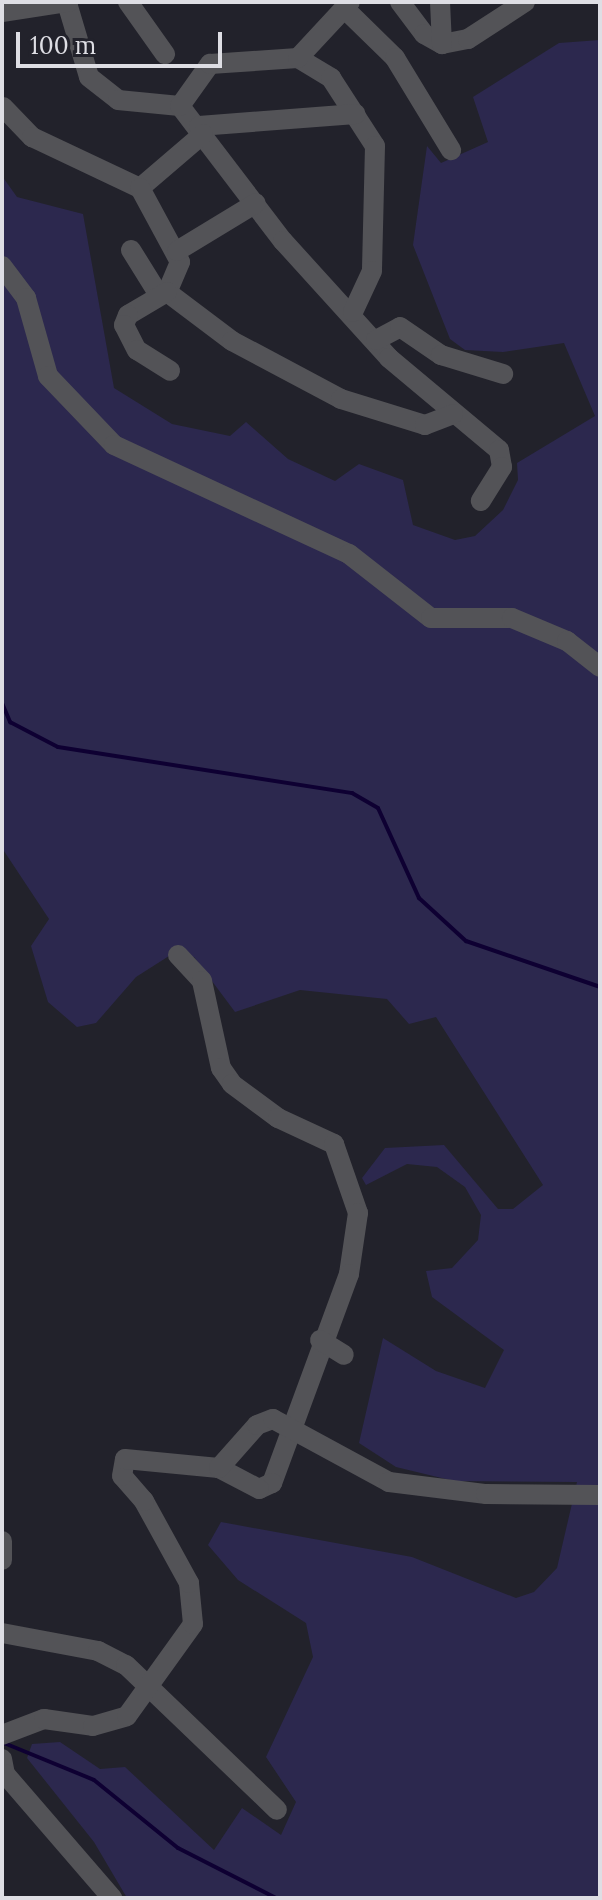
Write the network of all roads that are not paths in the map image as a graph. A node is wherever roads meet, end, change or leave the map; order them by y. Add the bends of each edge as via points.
1 (68, 2) edge
2 (128, 2) edge
3 (400, 2) edge
4 (440, 2) edge
5 (525, 2) edge
6 (348, 5) edge
7 (2, 12) edge
8 (442, 44) junction
9 (165, 54) dead end
10 (298, 58) junction
11 (180, 106) junction
12 (3, 107) edge
13 (356, 114) junction
14 (201, 130) junction
15 (451, 150) dead end
16 (140, 188) junction
17 (256, 203) junction
18 (131, 250) dead end
19 (177, 251) junction
20 (2, 266) edge
21 (163, 294) junction
22 (353, 312) junction
23 (376, 340) junction
24 (170, 371) dead end
25 (503, 374) dead end
26 (453, 414) junction
27 (481, 501) dead end
28 (600, 667) edge
29 (178, 955) dead end
30 (320, 1340) junction
31 (344, 1355) dead end
32 (295, 1433) junction
33 (219, 1468) junction
34 (600, 1495) edge
35 (2, 1541) edge
36 (2, 1560) edge
37 (2, 1633) edge
38 (152, 1685) junction
39 (2, 1735) edge
40 (2, 1759) edge
41 (277, 1810) dead end
42 (112, 1898) edge

1 - 7 street
1 - 11 street via 80,57 103,91 118,100
2 - 9 street
3 - 8 street via 424,34
4 - 8 street
5 - 8 street via 468,39
6 - 10 street
6 - 15 street via 395,58
10 - 11 street via 210,64
10 - 13 street via 331,78
11 - 14 street
12 - 16 street via 32,137
13 - 14 street
13 - 22 street via 375,157 372,271
14 - 16 street
14 - 17 street
16 - 19 street
17 - 19 street
17 - 22 street
18 - 21 street
19 - 21 street via 179,275
20 - 28 street via 26,298 48,376 114,445 349,554 431,618 512,618 567,641
21 - 24 street via 124,325 137,350
21 - 26 street via 232,341 341,399 425,425
22 - 23 street
23 - 25 street via 400,327 441,355
23 - 26 street
26 - 27 street via 503,460
29 - 30 street via 202,981 221,1068 232,1084 278,1118 325,1135 350,1181 359,1241
30 - 31 street
30 - 32 street
32 - 33 street via 263,1421
32 - 33 street via 266,1488
32 - 34 street via 389,1482 486,1494
33 - 38 street via 151,1457 125,1459 119,1469 144,1501 193,1599 193,1624
35 - 36 street
37 - 38 street via 98,1651
38 - 39 street via 127,1716 107,1723 44,1719
38 - 41 street
40 - 42 street via 5,1774

